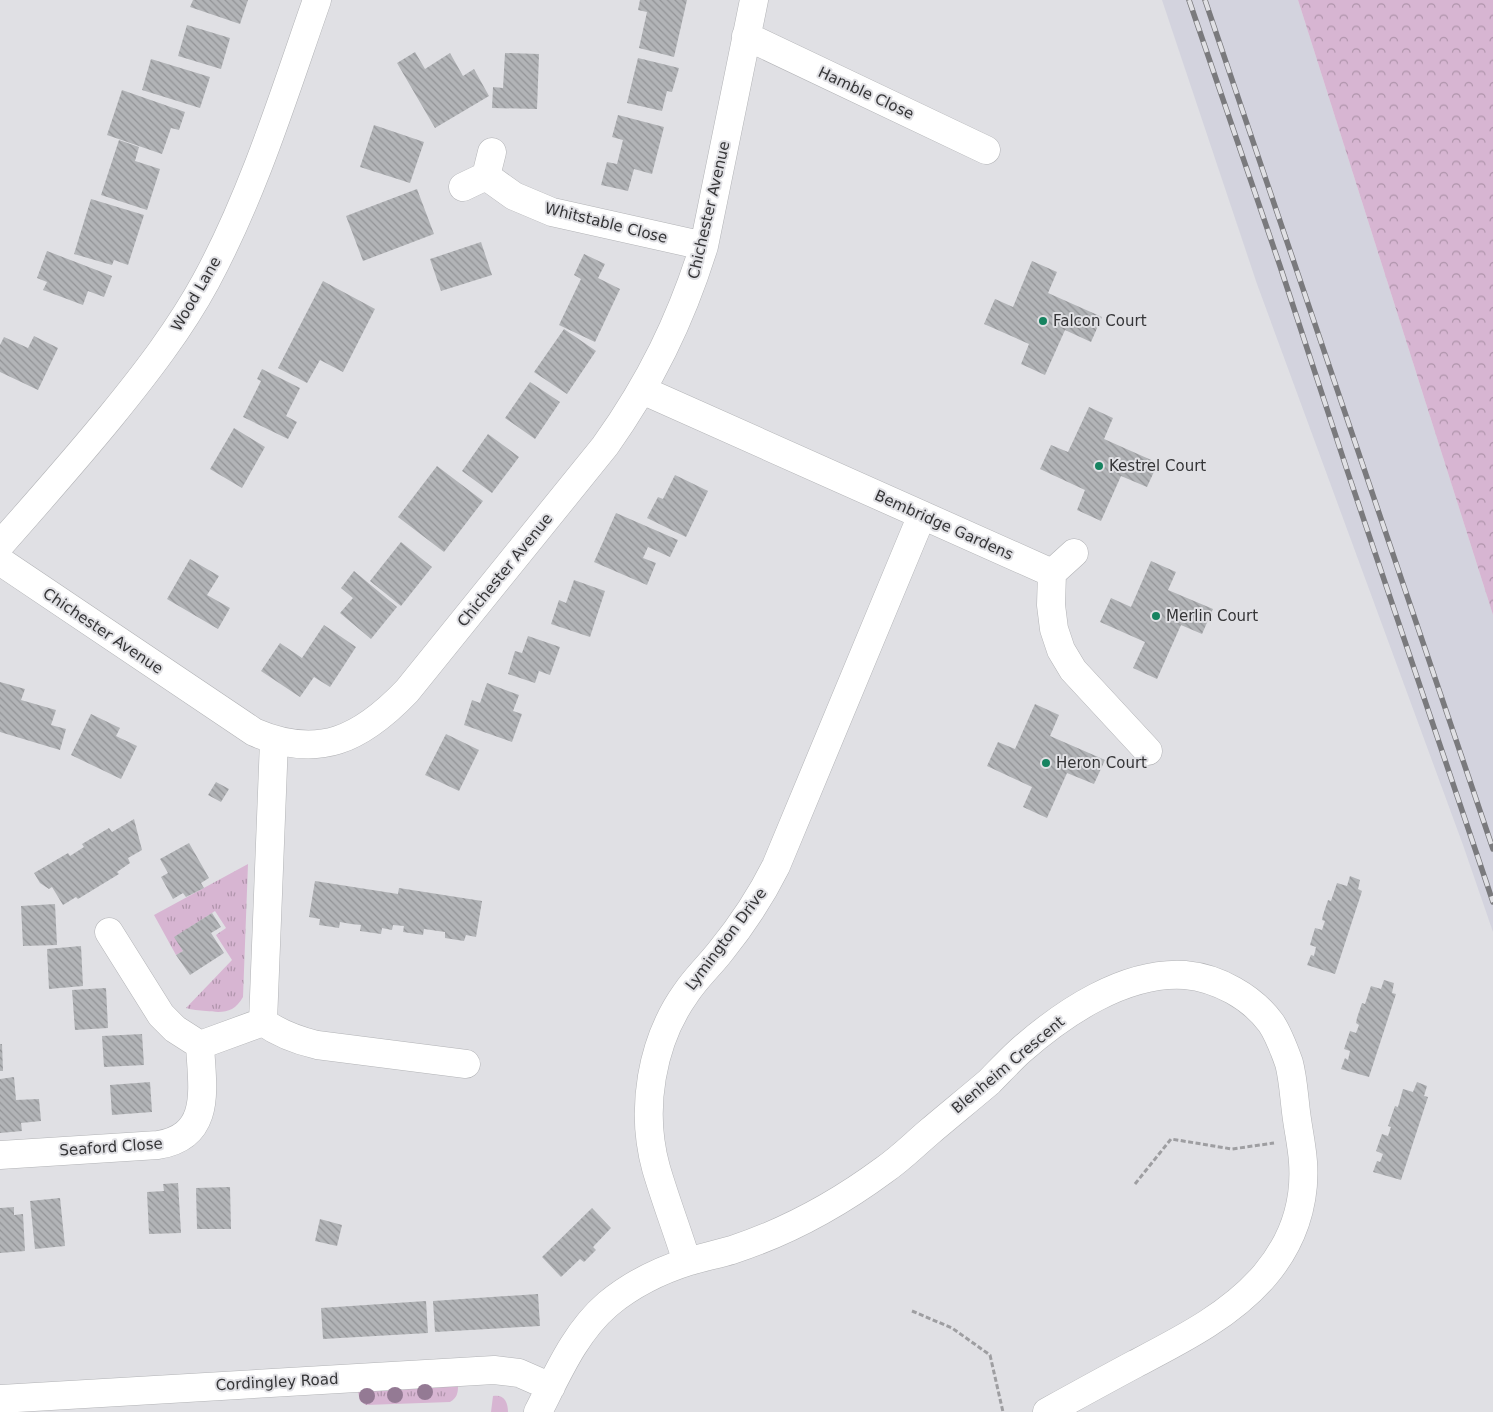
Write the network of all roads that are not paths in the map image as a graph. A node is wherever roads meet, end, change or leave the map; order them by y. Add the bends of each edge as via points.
1 (317, 0) edge
2 (754, 0) edge
3 (746, 36) junction
4 (986, 150) dead end
5 (481, 172) dead end
6 (704, 246) junction
7 (642, 390) junction
8 (922, 515) junction
9 (0, 545) edge
10 (1074, 553) dead end
11 (0, 561) edge
12 (1052, 572) junction
13 (274, 741) junction
14 (1148, 751) dead end
15 (109, 932) dead end
16 (263, 1022) junction
17 (200, 1045) junction
18 (466, 1064) dead end
19 (0, 1155) edge
20 (687, 1262) junction
21 (551, 1387) junction
22 (0, 1399) edge
23 (538, 1412) edge
24 (1046, 1412) edge

1 - 9 street, Wood Lane via 250,184 206,282 178,329 137,384
2 - 3 street, Chichester Avenue
3 - 4 street, Hamble Close
3 - 6 street, Chichester Avenue
5 - 6 street, Whitstable Close via 514,196 552,212
6 - 7 street, Chichester Avenue via 678,320
7 - 8 street, Bembridge Gardens
7 - 13 street, Chichester Avenue via 599,453 387,712 345,738 299,745
8 - 12 street, Bembridge Gardens
8 - 20 street, Lymington Drive via 776,866 739,927 675,1010 659,1048 650,1093 651,1141 656,1167
10 - 12 street
11 - 13 street, Chichester Avenue via 236,721
12 - 14 street via 1051,605 1061,650 1073,670
13 - 16 street
15 - 17 street via 161,1015 175,1029
16 - 17 street
16 - 18 street via 280,1034 317,1045
17 - 19 street, Seaford Close via 201,1109 197,1121 180,1139 158,1145
20 - 21 street, Blenheim Crescent via 628,1289 606,1306 588,1324
20 - 24 street, Blenheim Crescent via 733,1250 788,1228 845,1198 895,1161 989,1082 1052,1024 1080,1006 1132,982 1160,975 1188,975 1214,982 1236,992 1271,1023 1290,1067 1303,1179 1302,1197 1289,1239 1253,1288 1230,1308 1164,1349
21 - 22 street, Cordingley Road via 519,1373 494,1370
21 - 23 street, Blenheim Crescent

